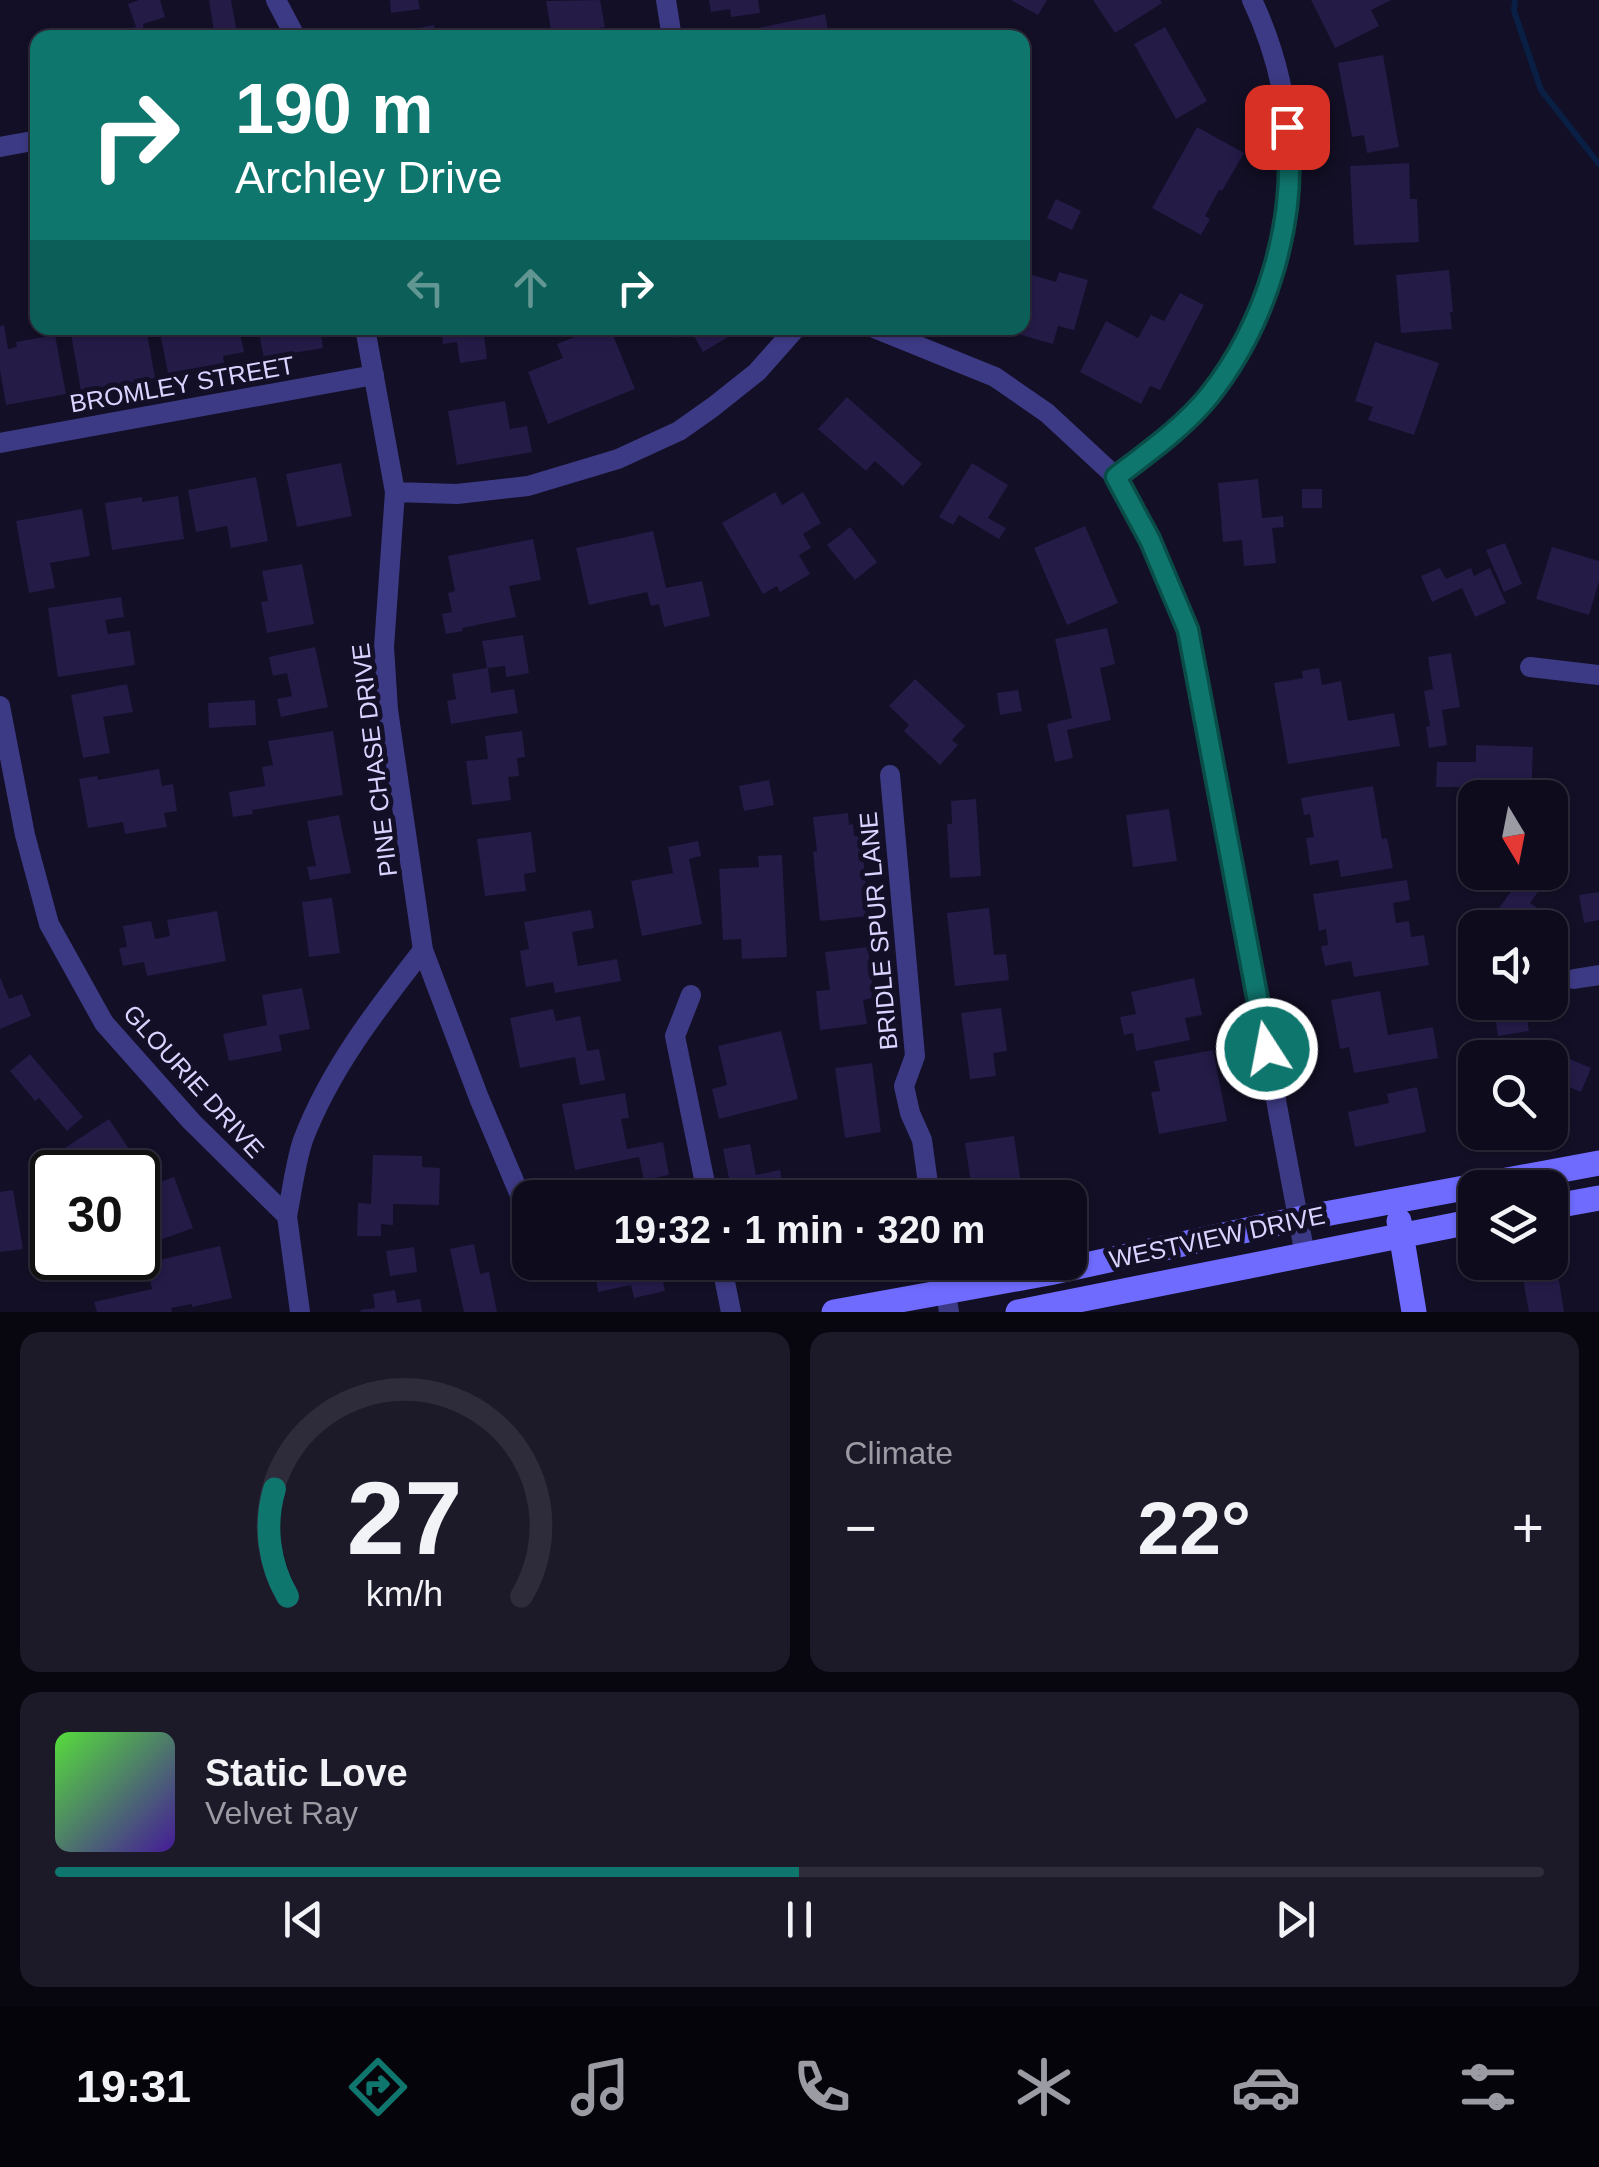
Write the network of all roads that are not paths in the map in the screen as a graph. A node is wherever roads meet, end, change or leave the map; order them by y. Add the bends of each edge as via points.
1 (276, 0) edge
2 (666, 0) edge
3 (1252, 0) edge
4 (292, 30) edge
5 (671, 30) edge
6 (30, 141) edge
7 (0, 147) edge
8 (366, 335) edge
9 (790, 335) edge
10 (891, 335) edge
11 (374, 375) junction
12 (0, 443) edge
13 (1116, 477) junction
14 (394, 492) junction
15 (1530, 667) dead end
16 (1599, 675) edge
17 (0, 706) edge
18 (890, 776) dead end
19 (422, 950) junction
20 (1599, 975) edge
21 (1574, 979) dead end
22 (692, 995) dead end
23 (1599, 1163) edge
24 (514, 1180) edge
25 (704, 1180) edge
26 (928, 1180) edge
27 (1599, 1198) edge
28 (1396, 1201) junction
29 (1568, 1204) edge
30 (287, 1216) junction
31 (1298, 1219) junction
32 (1458, 1224) edge
33 (1401, 1235) junction
34 (1305, 1254) junction
35 (1087, 1265) edge
36 (725, 1280) edge
37 (1025, 1280) edge
38 (1051, 1280) edge
39 (948, 1302) edge
40 (1057, 1308) edge
41 (300, 1312) edge
42 (731, 1312) edge
43 (834, 1312) edge
44 (1018, 1312) edge
45 (1414, 1312) edge

1 - 4 street
2 - 5 street
3 - 13 street via 1268,33 1290,151 1276,262 1241,347 1207,398
6 - 7 street
8 - 11 street, PINE CHASE DRIVE
9 - 14 street via 713,407 679,431 618,458 528,486
10 - 13 street via 994,377 1047,413
11 - 12 street, BROMLEY STREET
11 - 14 street, PINE CHASE DRIVE
13 - 31 street via 1188,630
14 - 19 street, PINE CHASE DRIVE via 384,647
15 - 16 street
17 - 30 street, GLOURIE DRIVE via 50,924 104,1022
18 - 26 street, BRIDLE SPUR LANE via 915,1056 904,1086
19 - 24 street, PINE CHASE DRIVE
19 - 30 street via 331,1081 302,1142
20 - 21 street
22 - 25 street via 675,1036
23 - 28 main road, WESTVIEW DRIVE
27 - 29 main road
28 - 31 main road, WESTVIEW DRIVE
28 - 33 main road
30 - 41 street
31 - 34 street
31 - 35 main road, WESTVIEW DRIVE
32 - 33 main road, WESTVIEW DRIVE
33 - 34 main road, WESTVIEW DRIVE
33 - 45 main road
34 - 40 main road, WESTVIEW DRIVE
36 - 42 street
37 - 39 main road, WESTVIEW DRIVE
38 - 40 street
39 - 43 main road, WESTVIEW DRIVE
40 - 44 main road, WESTVIEW DRIVE

